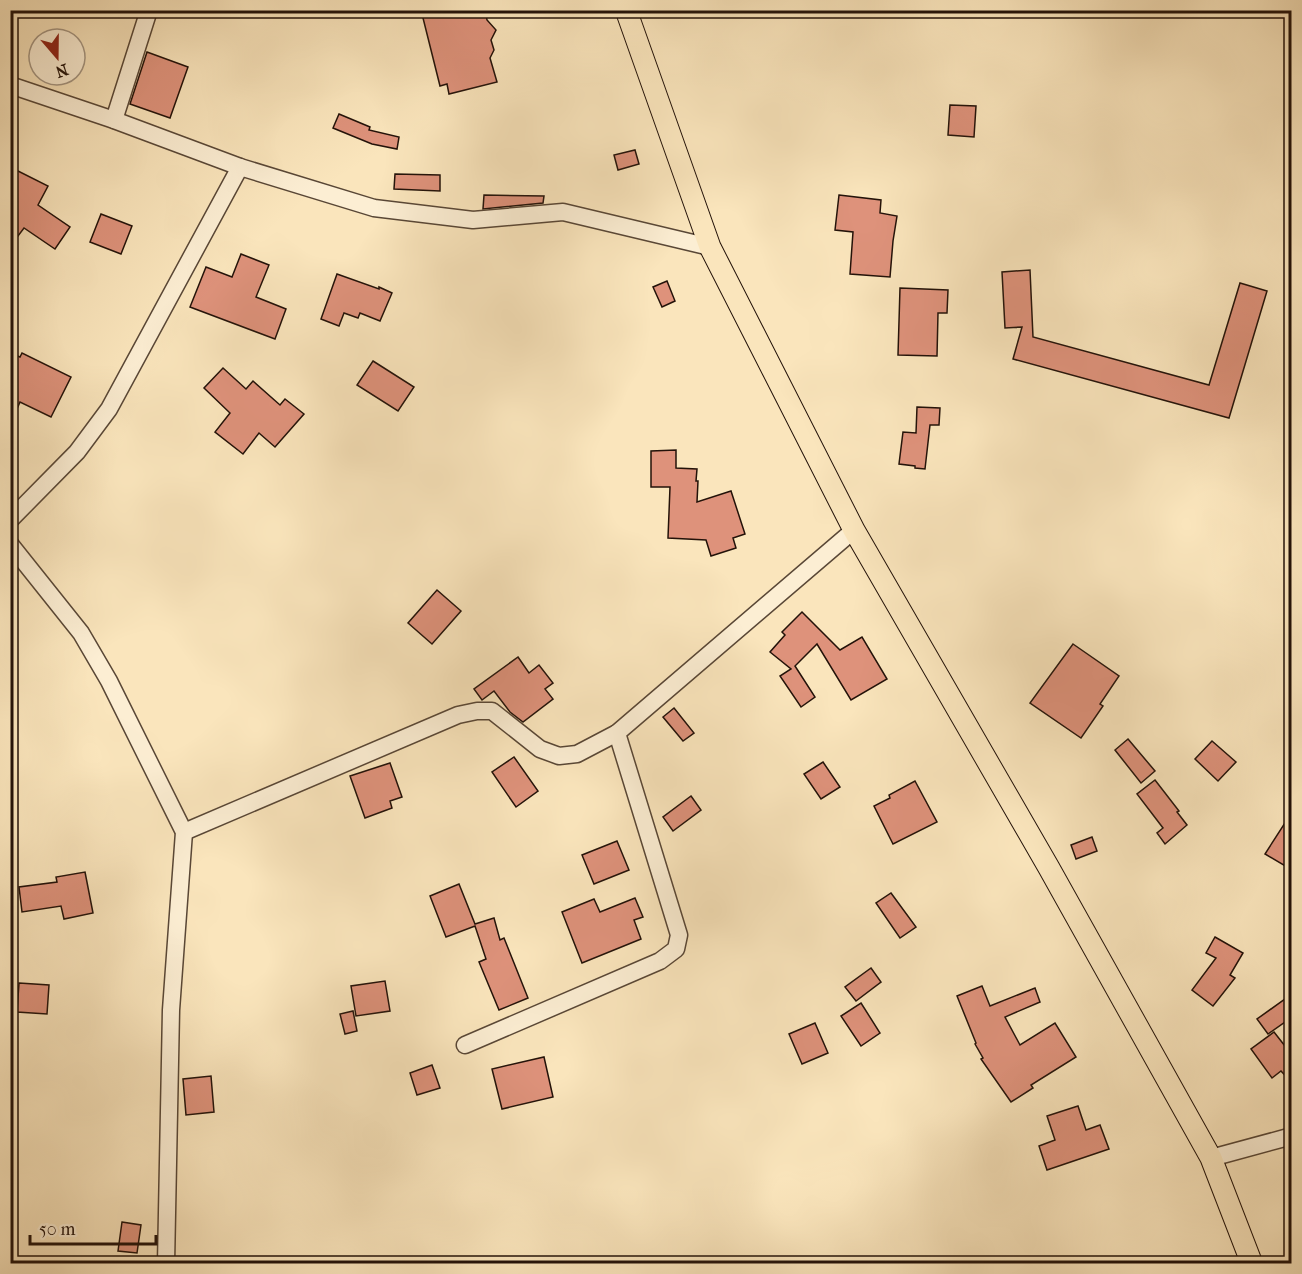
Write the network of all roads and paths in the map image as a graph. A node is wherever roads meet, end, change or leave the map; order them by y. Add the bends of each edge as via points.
1 (149, 10) edge
2 (626, 10) edge
3 (10, 85) edge
4 (114, 120) junction
5 (240, 168) junction
6 (710, 247) junction
7 (10, 520) edge
8 (854, 530) junction
9 (10, 544) edge
10 (617, 733) junction
11 (184, 832) junction
12 (465, 1045) dead end
13 (1292, 1136) edge
14 (1211, 1158) junction
15 (166, 1263) edge
16 (1252, 1263) edge

1 - 4 street
2 - 6 main road
3 - 4 street
4 - 5 street
5 - 6 street via 374,208 473,220 563,212
5 - 7 street via 109,409 77,452
6 - 8 main road
8 - 10 street
8 - 14 main road
9 - 11 street via 81,633
10 - 11 street via 577,754 559,756 540,749 492,711 458,715
10 - 12 street via 679,935 676,949 660,961
11 - 15 street via 171,1010
13 - 14 street
14 - 16 main road

